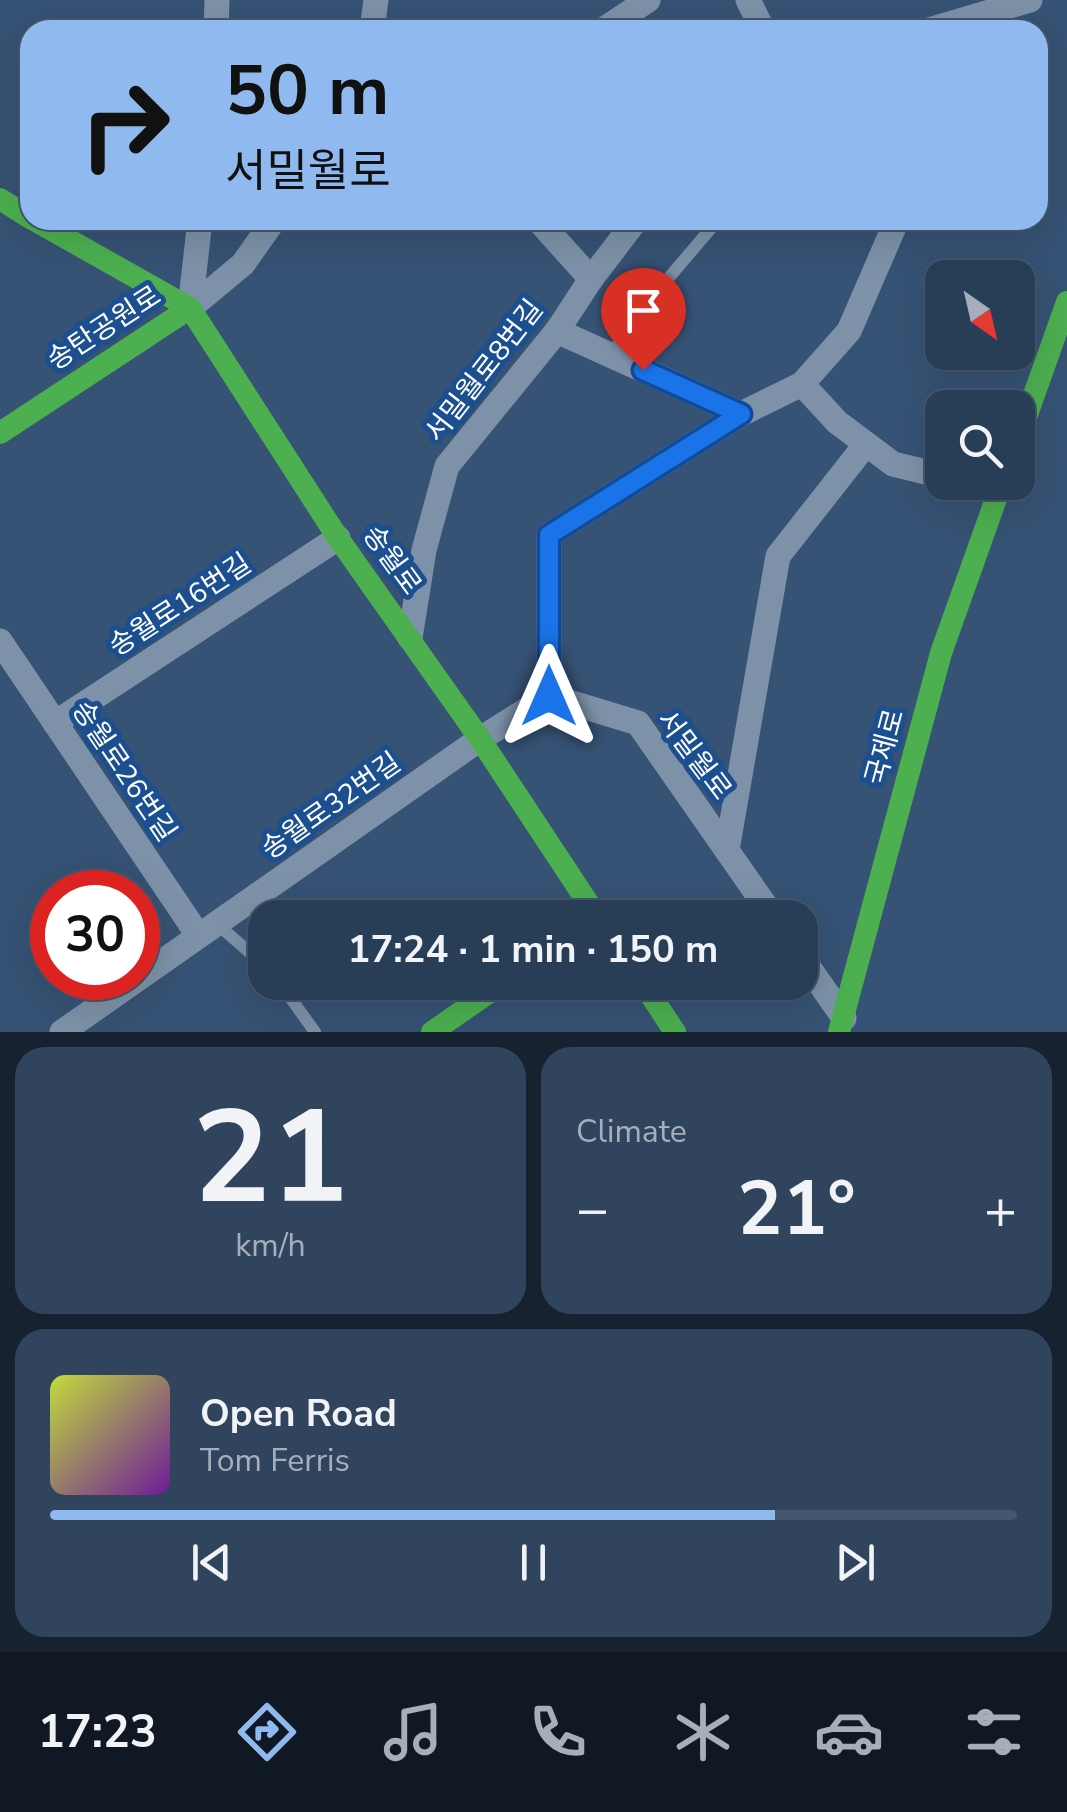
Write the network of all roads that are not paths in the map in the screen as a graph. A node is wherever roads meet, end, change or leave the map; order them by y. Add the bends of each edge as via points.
1 (648, 0) edge
2 (1030, 0) edge
3 (617, 20) edge
4 (976, 20) edge
5 (52, 230) edge
6 (199, 230) edge
7 (267, 230) edge
8 (547, 230) edge
9 (628, 230) edge
10 (709, 230) edge
11 (893, 230) edge
12 (591, 279) junction
13 (1067, 302) edge
14 (190, 308) junction
15 (557, 331) junction
16 (610, 355) junction
17 (802, 384) junction
18 (1035, 392) edge
19 (741, 414) junction
20 (0, 433) edge
21 (866, 444) junction
22 (925, 472) edge
23 (996, 500) edge
24 (338, 538) junction
25 (410, 638) junction
26 (0, 641) edge
27 (549, 696) junction
28 (56, 724) junction
29 (480, 738) junction
30 (727, 850) junction
31 (587, 900) edge
32 (762, 900) edge
33 (207, 929) junction
34 (248, 955) edge
35 (818, 985) edge
36 (292, 1000) edge
37 (478, 1000) edge
38 (654, 1000) edge
39 (842, 1025) edge
40 (62, 1032) edge
41 (315, 1032) edge
42 (432, 1032) edge
43 (676, 1032) edge

1 - 3 street
2 - 4 street
5 - 14 street
6 - 14 street
7 - 14 street via 243,264
8 - 12 street
9 - 12 street, 서밀월로8번길
10 - 16 lane
11 - 17 street via 849,331
12 - 15 street, 서밀월로8번길
13 - 18 street
14 - 20 street, 송탄공원로
14 - 24 street, 송월로
15 - 16 street
15 - 25 street, 서밀월로8번길 via 447,466
16 - 19 street
17 - 19 street
17 - 21 street
19 - 27 street via 549,535
21 - 22 street via 893,464
21 - 30 street via 778,556
23 - 39 street, 국제로 via 941,653
24 - 25 street, 송월로
24 - 28 street, 송월로16번길
25 - 29 street, 송월로
26 - 28 street, 송월로26번길
27 - 29 street, 송월로32번길
27 - 30 street, 서밀월로 via 638,723
28 - 33 street, 송월로26번길
29 - 31 street, 송월로
29 - 33 street, 송월로32번길
30 - 32 street, 서밀월로
33 - 34 lane
33 - 40 street, 송월로32번길
35 - 39 street
36 - 41 lane
37 - 42 street
38 - 43 street

